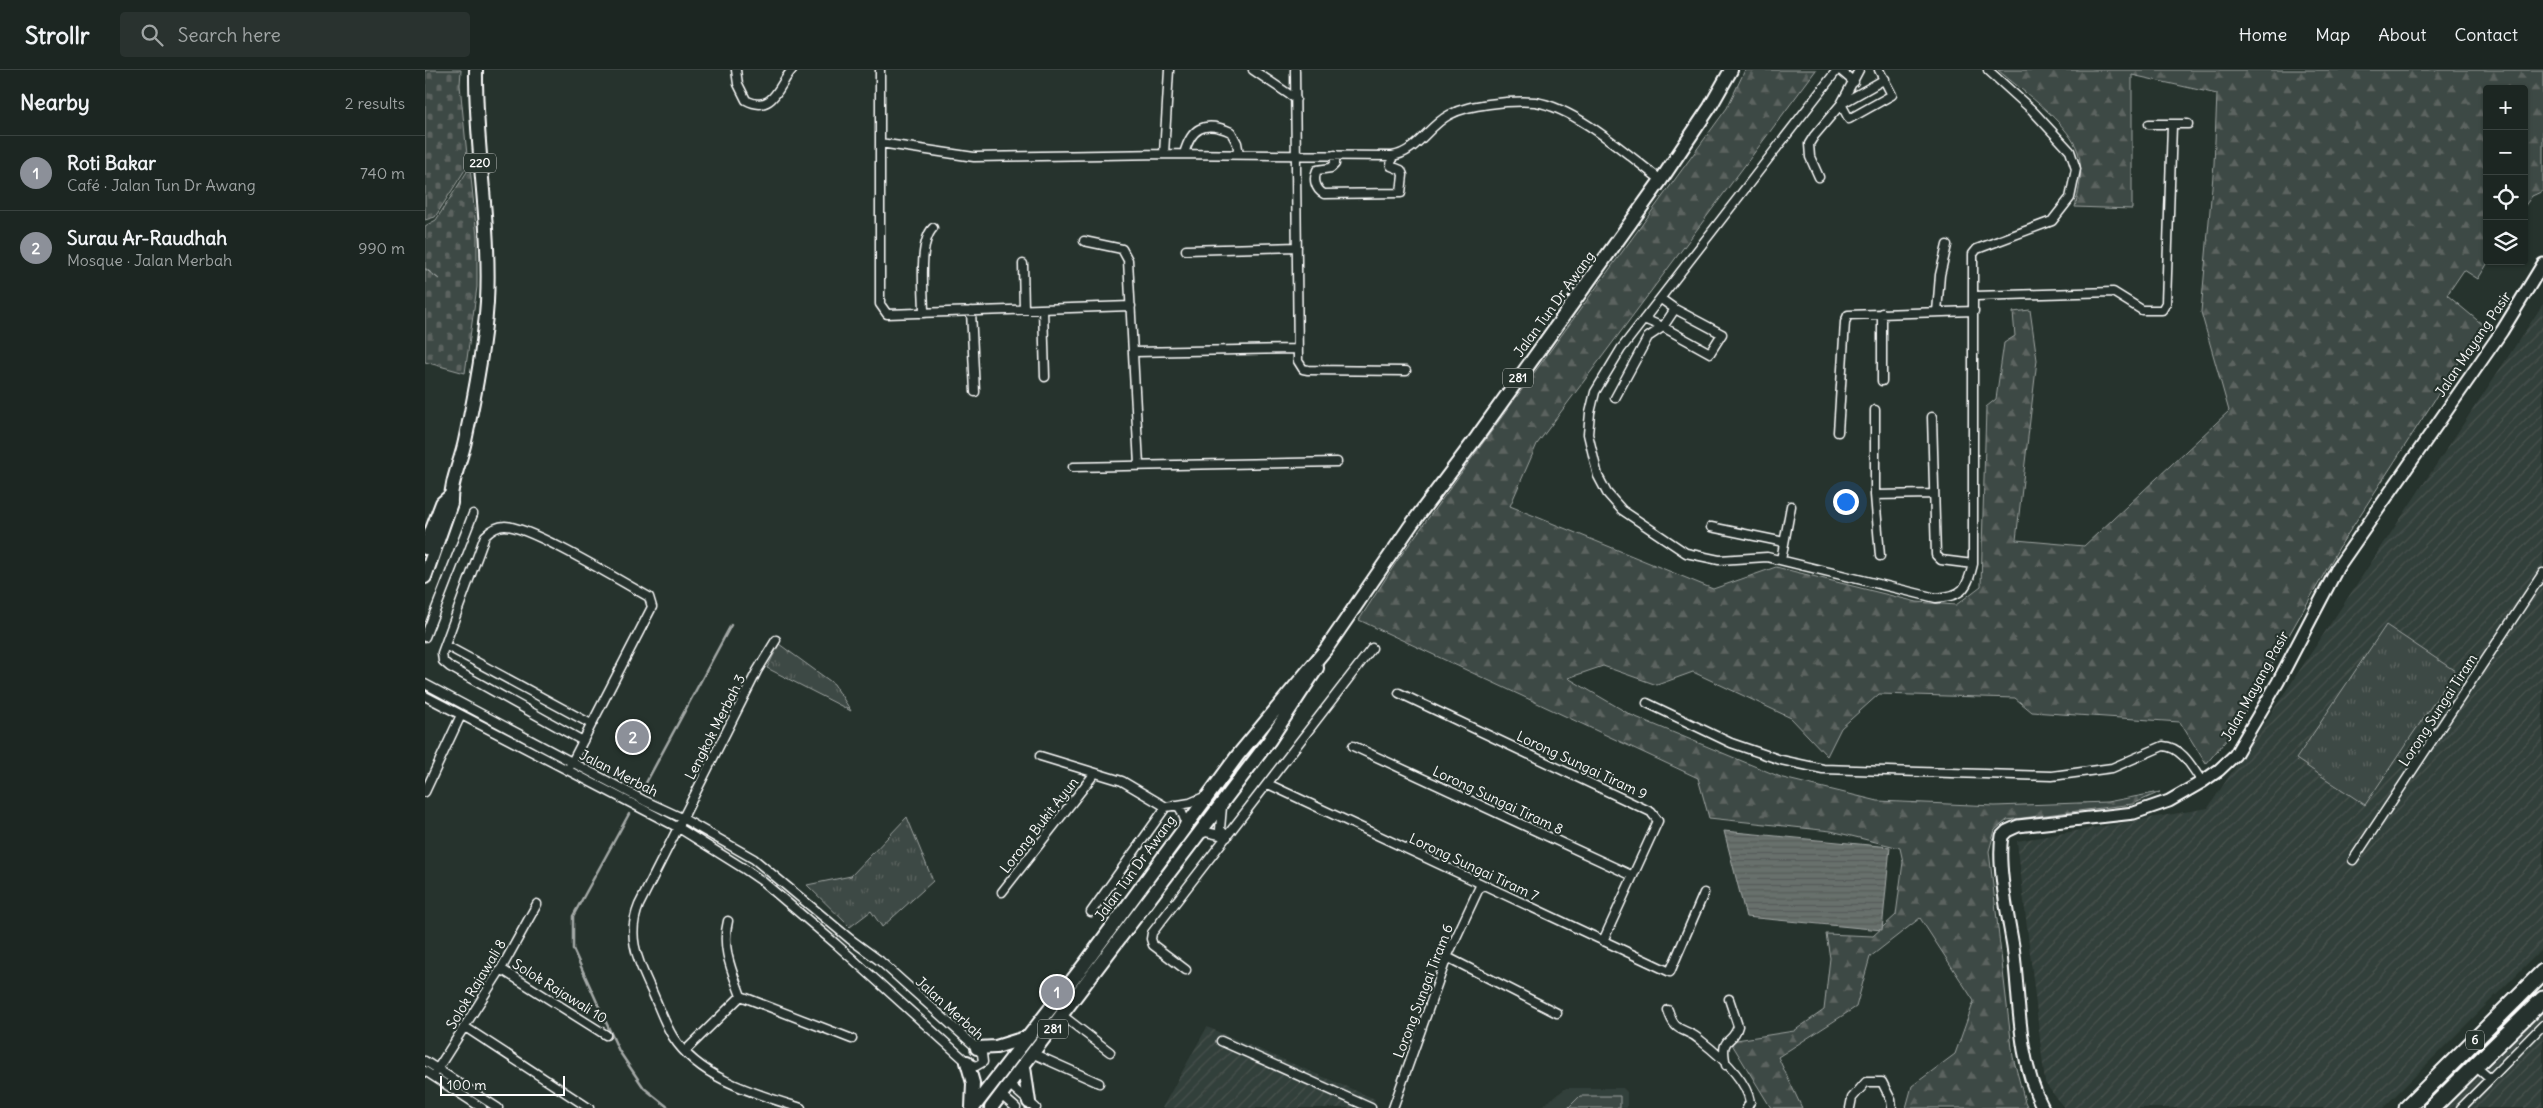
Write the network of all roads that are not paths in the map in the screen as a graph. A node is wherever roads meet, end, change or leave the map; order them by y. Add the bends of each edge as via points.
1 (476, 70) edge
2 (737, 70) edge
3 (792, 70) edge
4 (880, 70) edge
5 (1169, 70) edge
6 (1253, 70) edge
7 (1295, 70) edge
8 (1731, 70) edge
9 (1838, 70) edge
10 (1859, 70) edge
11 (1879, 70) edge
12 (1988, 70) edge
13 (1885, 79) junction
14 (1854, 82) junction
15 (1296, 99) junction
16 (1841, 104) junction
17 (2149, 124) dead end
18 (2188, 124) dead end
19 (2172, 125) junction
20 (880, 144) junction
21 (1165, 154) junction
22 (1184, 154) junction
23 (1239, 154) junction
24 (1297, 154) junction
25 (1335, 155) junction
26 (1392, 156) junction
27 (1819, 177) dead end
28 (1661, 180) junction
29 (933, 228) dead end
30 (1084, 241) dead end
31 (1947, 245) dead end
32 (1297, 247) junction
33 (1186, 250) dead end
34 (1023, 264) dead end
35 (2543, 264) edge
36 (1975, 296) junction
37 (1661, 299) junction
38 (1131, 306) junction
39 (1024, 309) junction
40 (1043, 309) junction
41 (1675, 309) junction
42 (1974, 311) junction
43 (971, 312) junction
44 (1937, 312) junction
45 (924, 313) junction
46 (1882, 313) junction
47 (1644, 319) junction
48 (1663, 327) junction
49 (1297, 349) junction
50 (1134, 352) junction
51 (1406, 371) dead end
52 (1045, 377) dead end
53 (1882, 381) dead end
54 (975, 392) dead end
55 (1615, 398) dead end
56 (1875, 410) dead end
57 (1932, 417) dead end
58 (1838, 432) dead end
59 (1337, 462) dead end
60 (1139, 465) junction
61 (1073, 467) dead end
62 (1932, 494) junction
63 (451, 495) junction
64 (1875, 495) junction
65 (1791, 506) dead end
66 (473, 514) dead end
67 (1711, 527) dead end
68 (1785, 542) junction
69 (425, 548) edge
70 (1881, 556) dead end
71 (1781, 560) junction
72 (1973, 564) junction
73 (2543, 572) edge
74 (425, 577) edge
75 (425, 637) edge
76 (776, 640) dead end
77 (445, 645) junction
78 (1372, 648) dead end
79 (1326, 649) junction
80 (425, 684) edge
81 (1399, 693) dead end
82 (425, 696) edge
83 (1647, 703) dead end
84 (461, 715) junction
85 (591, 724) junction
86 (583, 740) junction
87 (1353, 746) dead end
88 (1040, 756) dead end
89 (572, 762) junction
90 (567, 771) junction
91 (1095, 773) junction
92 (2202, 782) junction
93 (1268, 784) junction
94 (425, 792) edge
95 (1207, 795) junction
96 (1222, 803) junction
97 (1170, 806) junction
98 (683, 818) junction
99 (1184, 827) junction
100 (679, 828) junction
101 (1196, 836) junction
102 (1227, 837) junction
103 (2353, 860) dead end
104 (1633, 876) junction
105 (1481, 884) junction
106 (1002, 892) dead end
107 (1705, 893) dead end
108 (537, 904) dead end
109 (1091, 912) dead end
110 (728, 921) dead end
111 (1603, 941) junction
112 (1447, 957) junction
113 (501, 969) junction
114 (1186, 970) dead end
115 (2543, 972) edge
116 (741, 996) junction
117 (1729, 999) dead end
118 (2543, 999) edge
119 (1668, 1010) dead end
120 (1557, 1013) dead end
121 (1063, 1016) junction
122 (2543, 1025) edge
123 (465, 1026) junction
124 (606, 1035) dead end
125 (1027, 1037) junction
126 (852, 1039) dead end
127 (1221, 1041) dead end
128 (977, 1048) junction
129 (685, 1051) junction
130 (1111, 1052) dead end
131 (1034, 1054) junction
132 (425, 1060) edge
133 (967, 1062) junction
134 (1726, 1065) junction
135 (2474, 1065) junction
136 (1024, 1067) junction
137 (438, 1069) junction
138 (425, 1071) edge
139 (433, 1076) junction
140 (2490, 1079) junction
141 (1099, 1083) dead end
142 (1010, 1085) junction
143 (1001, 1095) junction
144 (1032, 1105) edge
145 (482, 1108) edge
146 (498, 1108) edge
147 (589, 1108) edge
148 (801, 1108) edge
149 (973, 1108) edge
150 (991, 1108) edge
151 (1016, 1108) edge
152 (1371, 1108) edge
153 (1393, 1108) edge
154 (1747, 1108) edge
155 (1850, 1108) edge
156 (1892, 1108) edge
157 (2043, 1108) edge
158 (2407, 1108) edge
159 (2432, 1108) edge
160 (2461, 1108) edge

1 - 63 main road, 220 via 475,110 488,256 487,303 477,380
2 - 3 street via 738,84 746,100 757,103 779,92
4 - 20 street
5 - 21 street
6 - 15 street
7 - 15 street
8 - 28 main road, Jalan Tun Dr Awang / 281
9 - 14 street
9 - 37 street
10 - 14 street
11 - 13 street
12 - 36 street via 2070,151 2076,169 2070,198 2052,221 1977,249 1973,254
13 - 16 street
13 - 16 street via 1891,95 1849,119
14 - 16 street
15 - 24 street
16 - 27 street via 1809,144 1810,157
17 - 19 street
18 - 19 street
19 - 36 street via 2166,303 2162,310 2142,310 2113,292
20 - 21 street via 974,157
20 - 45 street via 880,304 887,314
21 - 22 street
22 - 23 street
22 - 23 street via 1188,137 1193,132 1209,128 1231,132
23 - 24 street
24 - 25 street
24 - 32 street
25 - 26 street
25 - 26 street via 1335,164 1331,168 1317,170 1315,175 1317,188 1324,194 1401,193 1403,175 1401,170 1391,166
26 - 28 street via 1406,152 1443,118 1459,110 1505,102 1536,102 1558,109 1591,127
28 - 79 main road, Jalan Tun Dr Awang / 281 via 1411,525
29 - 45 street via 924,248
30 - 38 street via 1122,249 1126,253
31 - 44 street
32 - 33 street
32 - 49 street
34 - 39 street
35 - 92 street, Jalan Mayang Pasir via 2502,331 2338,567 2235,755
36 - 42 street
37 - 41 street
37 - 47 street
38 - 40 street
38 - 50 street
39 - 40 street
39 - 43 street
40 - 52 street
41 - 48 street
41 - 48 street via 1722,334 1710,353
42 - 44 street
42 - 72 street
43 - 45 street
43 - 54 street
44 - 46 street
46 - 53 street
46 - 58 street via 1853,313 1846,318
47 - 48 street
47 - 71 street via 1602,377 1589,413 1592,452 1598,476 1607,493 1622,510 1686,552 1719,560 1760,557
48 - 55 street via 1648,337
49 - 50 street
49 - 51 street via 1300,366 1308,370
50 - 60 street
56 - 64 street
57 - 62 street
59 - 60 street
60 - 61 street
62 - 64 street
62 - 72 street via 1937,558
63 - 69 main road, 220 via 442,503
63 - 74 main road, 220 via 451,504
64 - 70 street
65 - 68 street
66 - 75 street
67 - 68 street
68 - 71 street
71 - 72 street via 1936,598 1961,592 1969,583
73 - 103 street, Lorong Sungai Tiram
76 - 98 street, Lengkok Merbah 3
77 - 85 street
77 - 85 street via 485,536 498,527 514,528 548,543 649,596 653,607
77 - 86 street via 442,658 450,667
78 - 93 street
79 - 95 main road, Jalan Tun Dr Awang / 281
79 - 96 main road, Jalan Tun Dr Awang / 281 via 1308,683 1269,741
80 - 89 street, Jalan Merbah
81 - 104 street, Lorong Sungai Tiram 9 via 1651,812 1658,821
82 - 84 street, Jalan Merbah
83 - 92 street via 1731,743 1781,760 1823,769 2052,776 2112,768 2163,746 2172,746
84 - 90 street, Jalan Merbah
84 - 94 street
85 - 86 street
86 - 89 street
87 - 104 street, Lorong Sungai Tiram 8
88 - 91 street
89 - 90 street
89 - 98 street, Jalan Merbah
90 - 100 street, Jalan Merbah
91 - 97 street via 1122,782
91 - 106 street, Lorong Bukit Ayun
92 - 157 street, Jalan Mayang Pasir via 2169,801 2134,814 2018,826 2002,836 2004,887 2021,1033 2035,1093
93 - 102 street
93 - 105 street, Lorong Sungai Tiram 7
95 - 97 street via 1198,801
95 - 99 main road, Jalan Tun Dr Awang / 281
96 - 101 main road, Jalan Tun Dr Awang / 281
96 - 102 street via 1220,829
97 - 99 street via 1181,808
97 - 109 street, Jalan Tun Dr Awang
98 - 100 street, Lengkok Merbah 3
98 - 128 street, Jalan Merbah via 754,859 880,961
99 - 125 main road, Jalan Tun Dr Awang / 281 via 1085,965
100 - 129 street, Lengkok Merbah 3 via 639,904 633,929 637,960 673,1037
100 - 133 street, Jalan Merbah via 762,881
101 - 102 street via 1212,833
101 - 121 main road, Jalan Tun Dr Awang / 281
102 - 114 street via 1151,939 1153,945
104 - 111 street, Lorong Sungai Tiram 9
105 - 111 street, Lorong Sungai Tiram 7
105 - 112 street, Lorong Sungai Tiram 6
107 - 111 street, Lorong Sungai Tiram 7 via 1670,972
108 - 113 street, Solok Rajawali 8
110 - 116 street via 725,945
112 - 120 street
112 - 153 street, Lorong Sungai Tiram 6
113 - 123 street, Solok Rajawali 8
113 - 124 street, Solok Rajawali 10
115 - 158 highway, 6
116 - 126 street
116 - 129 street
117 - 134 street via 1738,1026 1724,1045
118 - 135 highway, 6
119 - 134 street via 1681,1032 1699,1038
121 - 130 street
121 - 131 main road, Jalan Tun Dr Awang / 281
122 - 140 street
123 - 137 street, Solok Rajawali 8
123 - 147 street
125 - 128 main road via 997,1047
125 - 149 main road, Jalan Tun Dr Awang / 281
127 - 152 street
128 - 133 street, Jalan Merbah via 983,1062 976,1066
129 - 148 street, Lengkok Merbah 3 via 735,1085
131 - 136 main road, Jalan Tun Dr Awang / 281
131 - 141 street
132 - 137 street
133 - 149 main road via 973,1083
134 - 154 street via 1748,1094 1750,1102
135 - 140 street
135 - 159 highway, 6
136 - 142 main road, Jalan Tun Dr Awang / 281
136 - 144 main road
137 - 139 street, Solok Rajawali 8
137 - 146 street
138 - 139 street
139 - 145 street
140 - 160 street
142 - 143 main road, Jalan Tun Dr Awang / 281
142 - 144 street
143 - 150 main road, Jalan Tun Dr Awang / 281
143 - 151 street
155 - 156 street via 1852,1098 1866,1082 1882,1082

